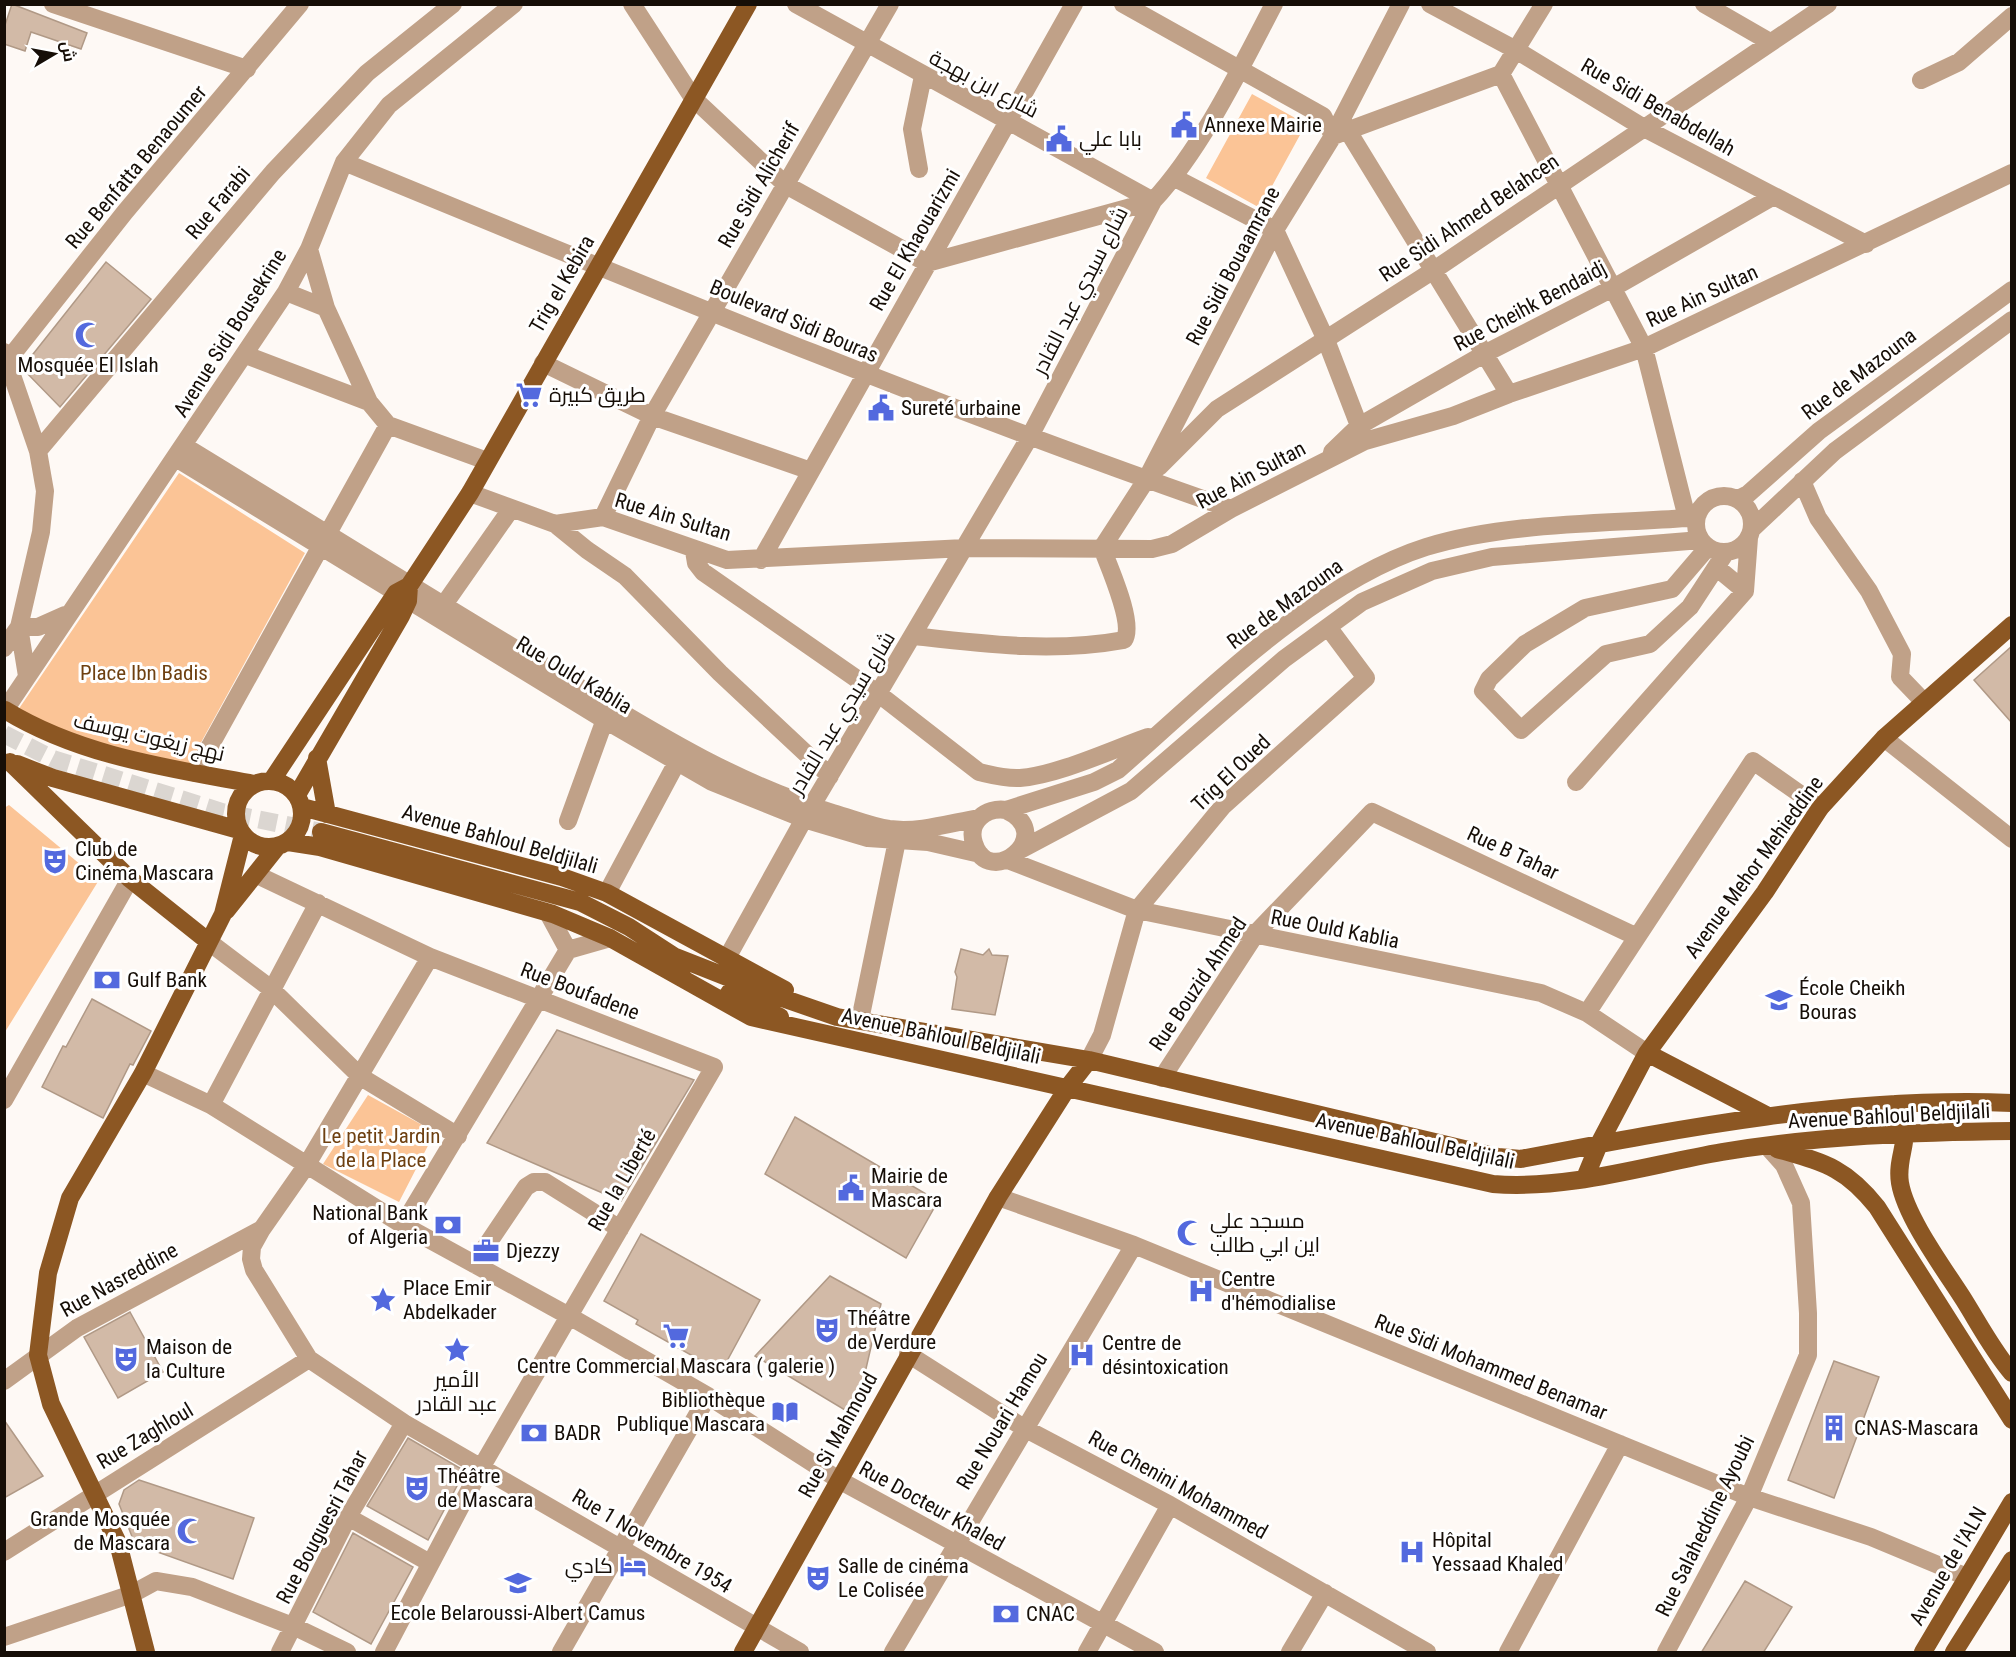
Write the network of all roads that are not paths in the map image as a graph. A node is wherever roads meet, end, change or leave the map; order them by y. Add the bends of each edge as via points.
1 (53, 4) edge
2 (300, 4) edge
3 (453, 4) edge
4 (514, 4) edge
5 (632, 4) edge
6 (748, 4) edge
7 (796, 4) edge
8 (890, 4) edge
9 (1074, 4) edge
10 (1123, 4) edge
11 (1274, 4) edge
12 (1401, 4) edge
13 (1430, 4) edge
14 (1544, 4) edge
15 (1704, 4) edge
16 (1827, 4) edge
17 (2012, 16) edge
18 (1770, 42) junction
19 (867, 46) junction
20 (1516, 50) junction
21 (247, 69) junction
22 (1239, 70) junction
23 (1501, 74) junction
24 (923, 76) junction
25 (1921, 80) dead end
26 (693, 98) junction
27 (1008, 122) junction
28 (1336, 127) junction
29 (1644, 128) junction
30 (344, 162) junction
31 (919, 169) dead end
32 (2012, 173) edge
33 (1175, 178) junction
34 (786, 185) junction
35 (1557, 185) junction
36 (1774, 196) junction
37 (1153, 201) junction
38 (1275, 230) junction
39 (1866, 244) junction
40 (309, 249) junction
41 (927, 263) junction
42 (598, 266) junction
43 (1434, 270) junction
44 (1613, 288) junction
45 (2012, 290) edge
46 (286, 292) junction
47 (326, 308) junction
48 (712, 310) junction
49 (2012, 320) edge
50 (1326, 340) junction
51 (1644, 348) junction
52 (1486, 353) junction
53 (246, 355) junction
54 (6, 356) edge
55 (543, 363) junction
56 (864, 375) junction
57 (1509, 394) junction
58 (369, 402) junction
59 (652, 416) junction
60 (388, 425) junction
61 (1362, 434) junction
62 (1029, 438) junction
63 (38, 451) junction
64 (180, 452) junction
65 (487, 461) junction
66 (1315, 467) joint
67 (811, 471) junction
68 (1146, 480) junction
69 (1802, 481) junction
70 (470, 493) junction
71 (1738, 499) junction
72 (511, 509) junction
73 (1231, 509) junction
74 (1693, 516) junction
75 (603, 517) junction
76 (555, 524) junction
77 (1750, 533) junction
78 (325, 540) junction
79 (964, 548) junction
80 (1102, 548) junction
81 (694, 551) junction
82 (1713, 552) junction
83 (761, 560) junction
84 (1745, 591) junction
85 (404, 593) junction
86 (442, 606) junction
87 (67, 614) junction
88 (2012, 625) edge
89 (19, 627) junction
90 (1328, 627) junction
91 (914, 636) junction
92 (4, 648) edge
93 (27, 676) junction
94 (880, 695) junction
95 (1923, 701) junction
96 (5, 710) edge
97 (606, 713) junction
98 (4, 729) edge
99 (1159, 734) junction
100 (1884, 738) junction
101 (317, 758) junction
102 (6, 762) edge
103 (676, 762) junction
104 (195, 773) junction
105 (830, 776) junction
106 (263, 782) junction
107 (1576, 782) dead end
108 (299, 801) junction
109 (1820, 808) junction
110 (1006, 810) junction
111 (1372, 812) joint
112 (808, 813) junction
113 (327, 814) junction
114 (979, 818) junction
115 (568, 821) dead end
116 (321, 832) tunnel mouth
117 (241, 833) junction
118 (898, 836) junction
119 (2012, 839) edge
120 (283, 844) junction
121 (980, 854) junction
122 (1014, 855) junction
123 (257, 874) junction
124 (130, 879) junction
125 (608, 893) junction
126 (318, 903) junction
127 (1137, 910) junction
128 (548, 913) junction
129 (223, 914) junction
130 (1254, 936) junction
131 (1635, 936) junction
132 (610, 938) junction
133 (209, 942) junction
134 (568, 950) junction
135 (430, 957) junction
136 (676, 957) junction
137 (727, 958) junction
138 (270, 988) junction
139 (538, 999) junction
140 (1587, 1013) junction
141 (837, 1017) junction
142 (860, 1020) junction
143 (818, 1032) junction
144 (1647, 1053) junction
145 (1089, 1060) junction
146 (714, 1067) joint
147 (143, 1073) junction
148 (361, 1077) junction
149 (1162, 1078) junction
150 (1068, 1087) junction
151 (4, 1100) edge
152 (2012, 1103) edge
153 (1895, 1104) junction
154 (211, 1105) junction
155 (1768, 1116) junction
156 (2012, 1131) edge
157 (1906, 1135) junction
158 (458, 1136) junction
159 (1599, 1144) junction
160 (1767, 1146) junction
161 (306, 1166) junction
162 (1585, 1178) junction
163 (998, 1197) junction
164 (403, 1225) junction
165 (261, 1228) junction
166 (620, 1229) junction
167 (1134, 1245) junction
168 (474, 1264) junction
169 (569, 1316) junction
170 (908, 1354) junction
171 (38, 1355) junction
172 (309, 1359) junction
173 (2012, 1373) edge
174 (4, 1381) edge
175 (708, 1396) junction
176 (2012, 1420) edge
177 (404, 1423) junction
178 (1024, 1428) junction
179 (1620, 1444) junction
180 (481, 1468) junction
181 (839, 1480) junction
182 (94, 1493) junction
183 (1749, 1497) junction
184 (2012, 1502) edge
185 (1170, 1505) junction
186 (348, 1517) junction
187 (955, 1545) junction
188 (622, 1547) junction
189 (4, 1552) edge
190 (2012, 1560) edge
191 (430, 1563) junction
192 (1967, 1577) junction
193 (1325, 1593) junction
194 (132, 1594) junction
195 (1104, 1624) junction
196 (295, 1627) junction
197 (755, 1629) junction
198 (4, 1636) edge
199 (146, 1653) edge
200 (280, 1653) edge
201 (347, 1653) edge
202 (384, 1653) edge
203 (561, 1653) edge
204 (743, 1653) edge
205 (800, 1653) edge
206 (893, 1653) edge
207 (1087, 1653) edge
208 (1155, 1653) edge
209 (1290, 1653) edge
210 (1427, 1653) edge
211 (1508, 1653) edge
212 (1666, 1653) edge
213 (1923, 1653) edge
214 (1954, 1653) edge

1 - 21 street
2 - 21 street, Rue Benfatta Benaoumer
3 - 63 street, Rue Farabi via 367,73 273,172
4 - 30 street, Avenue Sidi Bousekrine via 389,105
5 - 26 street
6 - 26 main road, Trig el Kebira
7 - 19 street, شارع ابن بهجة
8 - 19 street, Rue Sidi Alicherif
9 - 27 street, Rue El Khaouarizmi
10 - 22 street
11 - 22 street, شارع سيدي عبد القادر
12 - 28 street, Rue Sidi Bouaamrane
13 - 20 street, Rue Sidi Benabdellah
14 - 20 street
15 - 18 street
16 - 18 street, Rue Sidi Ahmed Belahcen
17 - 25 street via 1959,62
18 - 29 street, Rue Sidi Ahmed Belahcen
19 - 24 street, شارع ابن بهجة
19 - 34 street, Rue Sidi Alicherif
20 - 23 street
20 - 29 street, Rue Sidi Benabdellah
21 - 54 street, Rue Benfatta Benaoumer
22 - 28 street
22 - 33 street, شارع سيدي عبد القادر
23 - 28 street
23 - 35 street
24 - 27 street, شارع ابن بهجة
24 - 31 street via 912,129
26 - 34 street
26 - 42 main road, Trig el Kebira
27 - 37 street, شارع ابن بهجة
27 - 41 street, Rue El Khaouarizmi
28 - 38 street, Rue Sidi Bouaamrane
28 - 43 street
29 - 35 street, Rue Sidi Ahmed Belahcen
29 - 36 street, Rue Sidi Benabdellah
30 - 40 street, Avenue Sidi Bousekrine
30 - 42 street, Boulevard Sidi Bouras
32 - 39 street, Rue Ain Sultan
33 - 37 street, شارع سيدي عبد القادر
33 - 38 street
34 - 41 street
34 - 48 street, Rue Sidi Alicherif
35 - 43 street, Rue Sidi Ahmed Belahcen
35 - 44 street
36 - 39 street, Rue Sidi Benabdellah
36 - 44 street, Rue Cheihk Bendaidj
37 - 41 street
37 - 62 street, شارع سيدي عبد القادر
38 - 50 street
38 - 68 street, Rue Sidi Bouaamrane
39 - 51 street, Rue Ain Sultan
40 - 46 street, Avenue Sidi Bousekrine
40 - 47 street
41 - 56 street, Rue El Khaouarizmi
42 - 48 street, Boulevard Sidi Bouras
42 - 55 main road, Trig el Kebira
43 - 50 street, Rue Sidi Ahmed Belahcen
43 - 52 street
44 - 51 street
44 - 52 street, Rue Cheihk Bendaidj
45 - 71 street, Rue de Mazouna via 1820,431
46 - 47 street
46 - 53 street, Avenue Sidi Bousekrine
47 - 58 street
48 - 56 street, Boulevard Sidi Bouras
48 - 59 street, Rue Sidi Alicherif
49 - 69 street via 1845,444
50 - 61 street
50 - 68 street, Rue Sidi Ahmed Belahcen via 1217,409
51 - 57 street, Rue Ain Sultan
51 - 74 street
52 - 57 street
52 - 61 street, Rue Cheihk Bendaidj
53 - 58 street
53 - 64 street, Avenue Sidi Bousekrine
54 - 63 street
55 - 59 street
55 - 65 main road, Trig el Kebira
56 - 62 street, Boulevard Sidi Bouras
56 - 67 street, Rue El Khaouarizmi
57 - 61 street, Rue Ain Sultan via 1453,416
58 - 60 street
59 - 67 street
59 - 75 street, Rue Sidi Alicherif
60 - 65 street
60 - 78 street
61 - 66 street, Rue Cheihk Bendaidj
62 - 68 street, Boulevard Sidi Bouras
62 - 79 street, شارع سيدي عبد القادر
63 - 89 street via 45,491 41,532
64 - 78 street, Rue Ould Kablia
64 - 87 street, Avenue Sidi Bousekrine
65 - 70 main road, Trig el Kebira
66 - 73 street, Rue Ain Sultan
67 - 83 street, Rue El Khaouarizmi
68 - 73 street, Boulevard Sidi Bouras
68 - 80 street, Rue Sidi Bouaamrane
69 - 77 street
69 - 95 street via 1818,518 1869,591 1902,654 1900,677
70 - 72 street, Rue Ain Sultan
70 - 85 main road, Trig el Kebira
71 - 74 street via 1714,497
71 - 77 street via 1750,512
72 - 76 street, Rue Ain Sultan
72 - 86 street
73 - 80 street, Rue Ain Sultan via 1172,544 1152,549
74 - 82 street via 1696,528
74 - 99 street, Rue de Mazouna via 1488,533 1425,548 1350,581 1269,639
75 - 76 street, Rue Ain Sultan
75 - 81 street, Rue Ain Sultan
76 - 105 street via 625,576 720,673
77 - 82 street via 1743,545
77 - 84 street
78 - 85 street, Rue Ould Kablia
78 - 104 street
79 - 80 street, Rue Ain Sultan
79 - 83 street, Rue Ain Sultan
79 - 91 street, شارع سيدي عبد القادر
80 - 91 street via 1127,620 1128,634 1124,640 1020,648
81 - 83 street, Rue Ain Sultan via 727,560
81 - 94 street via 703,572
82 - 82 street via 1672,589 1585,608 1525,644 1489,679 1483,691 1521,730 1606,654 1650,644 1690,607
82 - 84 street
82 - 90 street, Rue de Mazouna via 1492,557 1432,572 1362,602
84 - 107 street
85 - 86 street, Rue Ould Kablia
85 - 97 street, Rue Ould Kablia
85 - 101 main road
85 - 106 main road
86 - 97 street, Rue Ould Kablia
87 - 89 street via 38,627
87 - 93 street, Avenue Sidi Bousekrine
88 - 95 main road, Avenue Mehor Mehieddine
89 - 92 street
89 - 93 street
90 - 122 street, Rue de Mazouna via 1284,659 1131,791
90 - 127 street, Trig El Oued via 1366,678 1223,806
91 - 94 street, شارع سيدي عبد القادر
93 - 96 street, Avenue Sidi Bousekrine
94 - 99 street via 979,772 999,777 1040,774
94 - 105 street, شارع سيدي عبد القادر
95 - 100 main road, Avenue Mehor Mehieddine
96 - 98 main road
96 - 104 main road, نهج زيغوت يوسف via 54,737 80,746
97 - 103 street, Rue Ould Kablia
97 - 112 street, Rue Ould Kablia
97 - 115 street
99 - 110 street, Rue de Mazouna via 1118,770 1094,782
100 - 109 main road, Avenue Mehor Mehieddine
100 - 119 street
101 - 108 main road
101 - 113 main road
102 - 117 main road
102 - 124 main road
103 - 112 street, Rue Ould Kablia via 712,782
103 - 125 street
104 - 106 main road, نهج زيغوت يوسف
105 - 112 street, شارع سيدي عبد القادر
106 - 108 main road via 286,785
106 - 117 main road via 245,790 235,809
108 - 113 main road, Avenue Bahloul Beldjilali
108 - 120 main road via 300,827
109 - 131 street via 1753,761
109 - 144 main road, Avenue Mehor Mehieddine via 1765,892
110 - 114 street via 991,810
110 - 122 street via 1023,826 1025,834
111 - 130 street, Rue Bouzid Ahmed
111 - 131 street, Rue B Tahar
112 - 118 street, Rue Ould Kablia via 868,838
112 - 137 street, شارع سيدي عبد القادر
113 - 125 main road, Avenue Bahloul Beldjilali
114 - 118 street, Rue Ould Kablia
114 - 121 street via 972,836
116 - 136 main road via 580,902
117 - 120 main road via 258,846
117 - 129 main road
118 - 121 street, Rue Ould Kablia
118 - 142 street
120 - 123 main road
120 - 128 main road, Avenue Bahloul Beldjilali via 320,847
121 - 122 street via 993,861
122 - 127 street, Rue Ould Kablia
123 - 126 street, Rue Boufadene
123 - 129 main road
124 - 133 main road
124 - 151 street
125 - 137 main road, Avenue Bahloul Beldjilali
126 - 135 street, Rue Boufadene
126 - 138 street
127 - 130 street, Rue Ould Kablia
127 - 145 street via 1102,1035
128 - 132 main road, Avenue Bahloul Beldjilali
128 - 134 street
129 - 133 main road
130 - 140 street, Rue Ould Kablia via 1540,993
130 - 149 street, Rue Bouzid Ahmed
131 - 140 street
132 - 134 street
132 - 143 main road, Avenue Bahloul Beldjilali via 751,1017
133 - 138 street
133 - 147 main road
134 - 139 street
135 - 139 street, Rue Boufadene
135 - 148 street
136 - 141 main road, Avenue Bahloul Beldjilali
136 - 143 main road, Avenue Bahloul Beldjilali via 722,989
137 - 141 main road, Avenue Bahloul Beldjilali
138 - 148 street
138 - 154 street
139 - 146 street, Rue Boufadene
139 - 158 street
140 - 144 street, Rue Ould Kablia
141 - 142 main road, Avenue Bahloul Beldjilali
142 - 145 main road, Avenue Bahloul Beldjilali
143 - 150 main road, Avenue Bahloul Beldjilali
144 - 155 main road
144 - 159 main road, Avenue Mehor Mehieddine
145 - 149 main road, Avenue Bahloul Beldjilali
145 - 150 main road, Rue Si Mahmoud
146 - 166 street, Rue la Liberté
147 - 154 street, Rue Docteur Khaled
147 - 171 main road via 70,1198 48,1273
148 - 158 street
148 - 161 street
149 - 159 main road, Avenue Bahloul Beldjilali via 1498,1157 1521,1159
150 - 162 main road, Avenue Bahloul Beldjilali via 1493,1184 1516,1186
150 - 163 main road, Rue Si Mahmoud
152 - 153 main road, Avenue Bahloul Beldjilali via 1950,1100
153 - 155 main road, Avenue Bahloul Beldjilali
153 - 157 main road via 1904,1116
154 - 161 street, Rue Docteur Khaled
155 - 159 main road, Avenue Bahloul Beldjilali
156 - 157 main road, Avenue Bahloul Beldjilali
157 - 160 main road, Avenue Bahloul Beldjilali
157 - 173 main road via 1900,1183 1908,1207
158 - 164 street
159 - 162 main road, Avenue Mehor Mehieddine
160 - 162 main road, Avenue Bahloul Beldjilali
160 - 176 main road via 1822,1162 1858,1183
160 - 183 street, Rue Salaheddine Ayoubi via 1784,1165 1801,1203 1808,1355
161 - 164 street, Rue Docteur Khaled
161 - 165 street
163 - 167 street, Rue Sidi Mohammed Benamar
163 - 170 main road, Rue Si Mahmoud
164 - 168 street, Rue Docteur Khaled
165 - 171 street, Rue Nasreddine via 77,1328
165 - 172 street via 252,1247 254,1270
166 - 168 street via 545,1182 534,1182 526,1186
166 - 169 street, Rue la Liberté
167 - 178 street, Rue Nouari Hamou
167 - 179 street, Rue Sidi Mohammed Benamar
168 - 169 street, Rue Docteur Khaled
169 - 175 street, Rue Docteur Khaled
169 - 180 street, Rue la Liberté
170 - 178 street, Rue Chenini Mohammed
170 - 181 main road, Rue Si Mahmoud
171 - 174 street, Rue Nasreddine
171 - 182 main road via 51,1404
172 - 177 street, Rue 1 Novembre 1954
172 - 182 street, Rue Zaghloul
175 - 181 street, Rue Docteur Khaled
175 - 188 street
177 - 180 street, Rue 1 Novembre 1954
177 - 186 street, Rue Bouguesri Tahar
178 - 185 street, Rue Chenini Mohammed
178 - 187 street, Rue Nouari Hamou
179 - 183 street, Rue Sidi Mohammed Benamar
179 - 211 street
180 - 188 street, Rue 1 Novembre 1954
180 - 191 street, Rue la Liberté
181 - 187 street, Rue Docteur Khaled
181 - 197 main road, Rue Si Mahmoud
182 - 189 street, Rue Zaghloul
182 - 194 main road via 118,1543
183 - 192 street, Rue Sidi Mohammed Benamar via 1871,1538
183 - 212 street, Rue Salaheddine Ayoubi
184 - 192 main road, Avenue de l'ALN
185 - 193 street, Rue Chenini Mohammed
185 - 195 street
186 - 191 street
186 - 196 street, Rue Bouguesri Tahar
187 - 195 street, Rue Docteur Khaled
187 - 206 street, Rue Nouari Hamou
188 - 197 street, Rue 1 Novembre 1954
188 - 203 street
190 - 214 main road
191 - 202 street, Rue la Liberté
192 - 213 main road, Avenue de l'ALN
193 - 209 street
193 - 210 street, Rue Chenini Mohammed
194 - 196 street via 156,1581 192,1587
194 - 198 street
194 - 199 main road
195 - 207 street
195 - 208 street, Rue Docteur Khaled
196 - 200 street, Rue Bouguesri Tahar
196 - 201 street
197 - 204 main road, Rue Si Mahmoud
197 - 205 street, Rue 1 Novembre 1954

